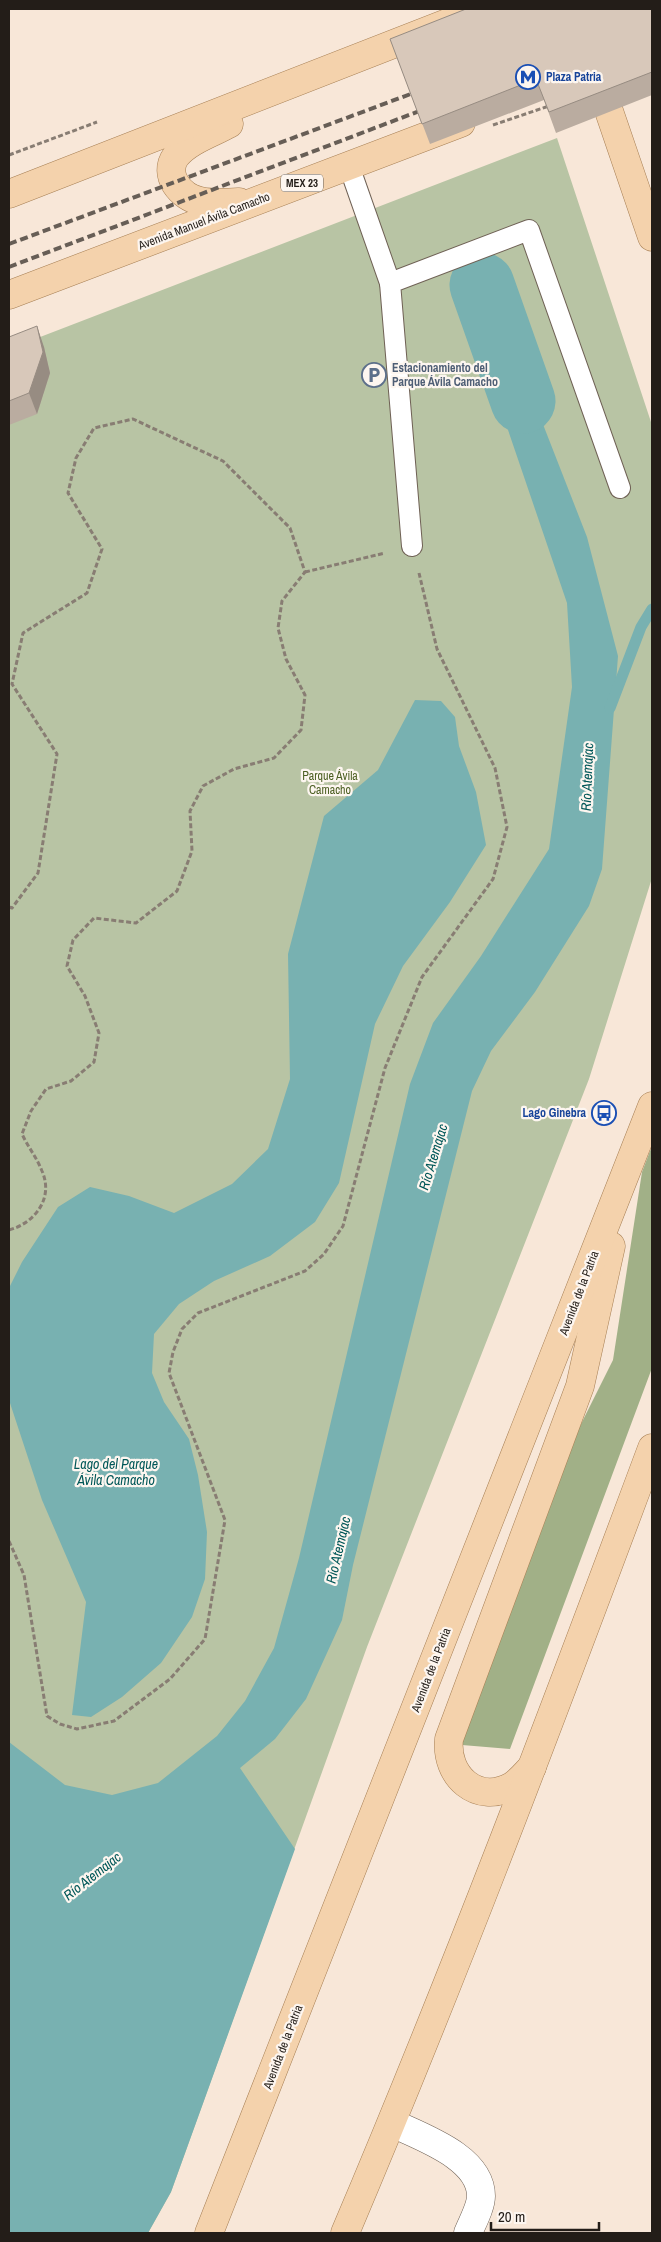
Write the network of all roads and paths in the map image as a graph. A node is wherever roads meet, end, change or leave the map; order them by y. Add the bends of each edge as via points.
1 (483, 9) edge
2 (350, 61) junction
3 (595, 73) edge
4 (485, 114) edge
5 (349, 166) junction
6 (9, 194) edge
7 (261, 199) junction
8 (652, 237) edge
9 (390, 283) junction
10 (9, 295) edge
11 (620, 488) dead end
12 (412, 546) junction
13 (305, 572) junction
14 (9, 907) edge
15 (652, 1106) edge
16 (631, 1160) junction
17 (9, 1230) edge
18 (652, 1448) edge
19 (9, 1542) edge
20 (533, 1766) junction
21 (392, 2123) junction
22 (209, 2233) edge
23 (346, 2233) edge
24 (468, 2233) edge

1 - 2 main road
2 - 6 main road
2 - 7 main road via 190,144 172,162 170,174 173,182 198,201 221,204
3 - 8 main road
4 - 5 main road, Avenida Manuel Ávila Camacho / MEX 23
5 - 7 main road, Avenida Manuel Ávila Camacho / MEX 23
5 - 9 lane
7 - 10 main road, Avenida Manuel Ávila Camacho / MEX 23
9 - 11 lane via 529,230
9 - 12 lane
12 - 13 path
12 - 19 path via 437,649 496,768 507,827 493,879 422,977 385,1068 343,1226 324,1254 305,1271 198,1313 182,1330 173,1352 170,1373 225,1520 205,1640 170,1679 114,1721 77,1729 60,1724 47,1716 24,1575
13 - 14 path via 290,528 223,462 133,419 94,428 76,458 68,492 102,549 86,593 23,633 12,684 58,754 38,873 12,908
13 - 17 path via 282,601 278,628 286,659 306,695 302,730 274,758 234,769 203,786 190,811 192,852 177,891 136,923 94,918 73,940 67,966 85,996 99,1032 94,1062 71,1081 46,1089 31,1111 22,1134 44,1173 44,1200 30,1220
15 - 16 main road, Avenida de la Patria
16 - 20 main road via 580,1386 449,1739 448,1751 456,1774 474,1789 501,1790 513,1785
16 - 22 main road, Avenida de la Patria
18 - 20 main road
20 - 21 main road
21 - 23 main road
21 - 24 street via 443,2148 463,2161 475,2176 481,2197

